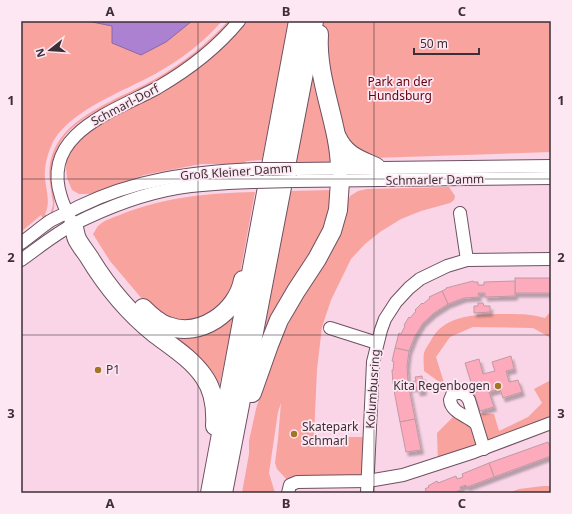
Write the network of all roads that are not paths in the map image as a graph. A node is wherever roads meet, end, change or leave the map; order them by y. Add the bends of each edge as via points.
1 (239, 21) edge
2 (298, 21) edge
3 (314, 21) edge
4 (321, 21) edge
5 (337, 137) junction
6 (551, 166) edge
7 (376, 168) junction
8 (340, 175) junction
9 (551, 178) edge
10 (460, 213) dead end
11 (70, 219) junction
12 (259, 234) junction
13 (21, 243) edge
14 (551, 259) edge
15 (21, 260) edge
16 (467, 260) junction
17 (330, 328) dead end
18 (377, 343) junction
19 (551, 423) edge
20 (476, 424) dead end
21 (235, 429) junction
22 (484, 449) junction
23 (367, 487) edge
24 (215, 490) edge
25 (288, 493) edge

1 - 11 street, Schmarl-Dorf via 227,36 197,63 93,121 72,139 60,158 57,173 60,196
2 - 12 highway
3 - 21 highway
4 - 5 highway via 320,60
5 - 7 highway via 348,153
5 - 8 highway
6 - 7 street, Schmarler Damm
7 - 8 street, Schmarler Damm
8 - 9 street, Schmarler Damm
8 - 11 street, Groß Kleiner Damm, bridge via 319,181 204,184 176,188
8 - 11 street, Groß Kleiner Damm, bridge via 297,169 190,174 145,182 91,200
8 - 21 highway via 338,210 332,231 279,320 245,416
10 - 16 street
11 - 12 highway via 86,233 120,282 148,313 168,326 190,329 217,319 235,298 242,283 249,249
11 - 13 street, Groß Kleiner Damm via 51,220
11 - 15 street, Groß Kleiner Damm via 54,236
11 - 24 highway via 77,239 118,297 152,331 194,365 208,383 216,416 208,466
12 - 24 highway
14 - 16 street, Kolumbusring
16 - 18 street, Kolumbusring via 432,272 409,288 390,311
17 - 18 street
18 - 23 street, Kolumbusring via 371,388
19 - 22 street
20 - 22 street
21 - 24 highway
22 - 23 street
23 - 25 street via 297,482 290,485

